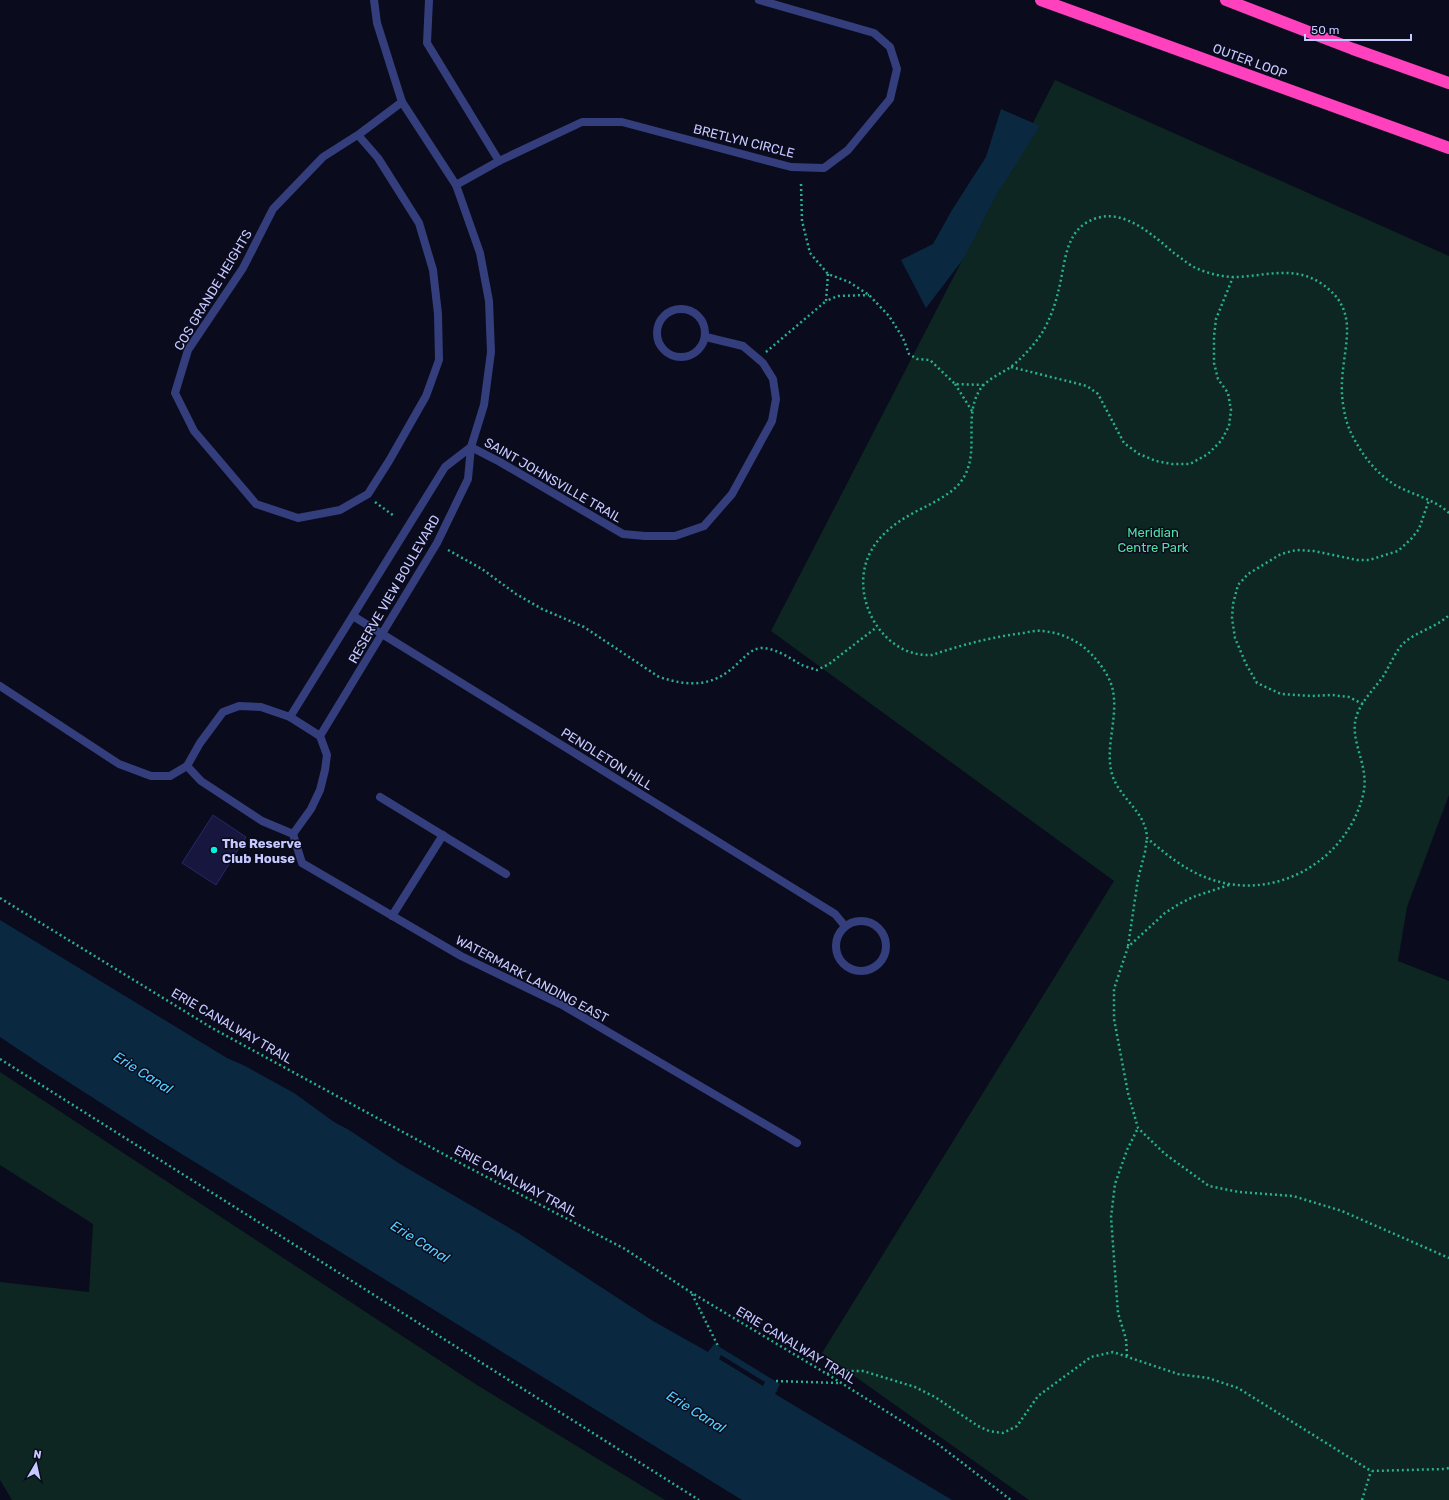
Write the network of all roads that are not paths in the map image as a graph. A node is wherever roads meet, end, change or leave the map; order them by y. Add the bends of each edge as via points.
1 (374, 0) edge
2 (430, 0) edge
3 (760, 0) edge
4 (1041, 0) edge
5 (1226, 0) edge
6 (1054, 2) edge
7 (1449, 83) edge
8 (402, 102) junction
9 (358, 135) junction
10 (1449, 148) edge
11 (499, 161) junction
12 (456, 185) junction
13 (706, 337) junction
14 (471, 448) junction
15 (353, 616) junction
16 (382, 634) junction
17 (0, 686) edge
18 (290, 717) junction
19 (320, 736) junction
20 (187, 766) junction
21 (380, 797) dead end
22 (293, 834) junction
23 (443, 835) junction
24 (506, 874) dead end
25 (392, 916) junction
26 (845, 926) junction
27 (797, 1144) dead end

1 - 8 street, RESERVE VIEW BOULEVARD via 377,23
2 - 11 street via 427,43
3 - 11 street, BRETLYN CIRCLE via 874,33 890,47 897,69 890,99 848,150 824,168 791,167 622,122 582,122
4 - 6 highway, OUTER LOOP
5 - 7 highway
6 - 10 highway, OUTER LOOP
8 - 9 street, COS GRANDE HEIGHTS
8 - 12 street, RESERVE VIEW BOULEVARD
9 - 9 street, COS GRANDE HEIGHTS via 323,157 273,209 243,268 188,350 176,393 194,431 256,504 298,518 340,510 368,494 426,396 439,360 438,314 433,270 419,223 378,158
11 - 12 street, BRETLYN CIRCLE
12 - 14 street, RESERVE VIEW BOULEVARD via 480,254 490,301 491,352 484,405
13 - 13 street via 705,328 697,314 690,310 677,309 660,320 656,336 663,350 676,358 692,356 699,351
13 - 14 street, SAINT JOHNSVILLE TRAIL via 743,346 763,363 773,379 776,400 772,421 732,494 704,526 675,536 623,534 500,462
14 - 15 street, RESERVE VIEW BOULEVARD via 445,467
14 - 16 street, RESERVE VIEW BOULEVARD via 468,479 437,543
15 - 16 street, PENDLETON HILL
15 - 18 street, RESERVE VIEW BOULEVARD
16 - 19 street, RESERVE VIEW BOULEVARD
16 - 26 street, PENDLETON HILL via 835,914
17 - 20 street via 119,764 152,776 170,776
18 - 19 street
18 - 20 street via 261,707 239,706 223,712 200,742
19 - 22 street via 327,755 322,783 312,809
20 - 22 street via 201,780 262,821
21 - 23 street
22 - 25 street, WATERMARK LANDING EAST via 302,862
23 - 24 street
23 - 25 street
25 - 27 street, WATERMARK LANDING EAST via 461,956 564,1006
26 - 26 street via 852,922 865,921 877,926 886,940 887,948 880,963 865,971 853,970 842,963 838,956 836,940

